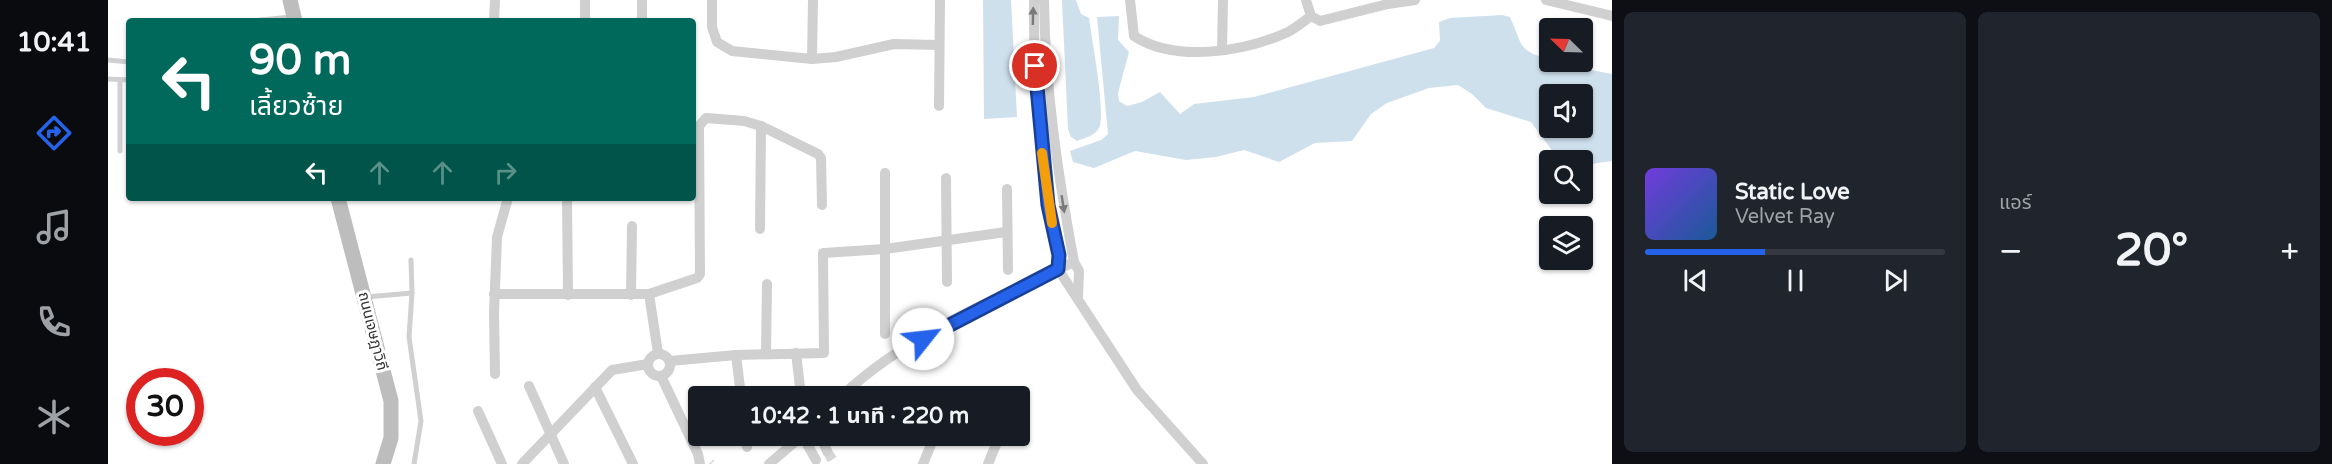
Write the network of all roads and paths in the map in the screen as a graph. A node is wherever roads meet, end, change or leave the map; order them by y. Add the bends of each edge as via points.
1 (290, 0) edge
2 (495, 0) edge
3 (585, 0) edge
4 (642, 0) edge
5 (712, 0) edge
6 (813, 0) edge
7 (940, 0) edge
8 (1034, 0) edge
9 (1044, 0) edge
10 (1130, 0) edge
11 (1223, 0) edge
12 (1306, 0) edge
13 (1415, 0) edge
14 (1546, 0) edge
15 (1388, 2) edge
16 (1311, 16) junction
17 (1612, 16) edge
18 (294, 18) edge
19 (494, 18) edge
20 (585, 18) edge
21 (642, 18) edge
22 (939, 45) junction
23 (1222, 50) junction
24 (812, 59) junction
25 (108, 60) edge
26 (126, 62) edge
27 (108, 79) edge
28 (120, 80) junction
29 (126, 80) edge
30 (939, 106) dead end
31 (760, 126) junction
32 (120, 151) dead end
33 (1044, 170) junction
34 (1057, 170) junction
35 (885, 173) dead end
36 (946, 178) dead end
37 (1007, 189) dead end
38 (339, 201) edge
39 (507, 201) edge
40 (567, 201) edge
41 (822, 205) dead end
42 (632, 226) dead end
43 (760, 229) dead end
44 (1006, 232) junction
45 (947, 239) junction
46 (885, 249) junction
47 (411, 260) dead end
48 (1074, 262) junction
49 (1058, 269) junction
50 (1008, 270) dead end
51 (947, 282) dead end
52 (766, 284) dead end
53 (412, 293) junction
54 (494, 294) junction
55 (649, 294) junction
56 (631, 295) junction
57 (568, 296) junction
58 (364, 297) junction
59 (1078, 297) junction
60 (885, 334) dead end
61 (657, 349) junction
62 (796, 353) junction
63 (766, 354) junction
64 (736, 355) junction
65 (670, 361) junction
66 (648, 364) junction
67 (495, 374) dead end
68 (661, 376) junction
69 (529, 386) dead end
70 (740, 386) edge
71 (800, 386) edge
72 (855, 386) edge
73 (595, 387) junction
74 (478, 411) dead end
75 (550, 435) junction
76 (789, 446) edge
77 (808, 446) edge
78 (825, 446) edge
79 (930, 446) edge
80 (995, 446) edge
81 (827, 451) tunnel mouth
82 (703, 460) edge
83 (816, 460) tunnel mouth
84 (383, 464) edge
85 (414, 464) edge
86 (502, 464) edge
87 (522, 464) edge
88 (564, 464) edge
89 (633, 464) edge
90 (769, 464) edge
91 (922, 464) edge
92 (988, 464) edge
93 (1203, 464) edge

1 - 18 street
2 - 19 street
3 - 20 street
4 - 21 street
5 - 24 street via 711,27 717,42 732,51
6 - 24 street
7 - 22 street
33 -> 8 street
9 - 34 street
10 - 23 street via 1134,36 1149,46 1177,51
11 - 23 street
12 - 16 street
13 - 15 street
14 - 17 street
15 - 16 street via 1320,21
16 - 23 street via 1289,32
22 - 24 street via 894,44
22 - 30 street
25 - 26 lane
27 - 28 lane
28 - 29 lane
28 - 32 lane
31 - 41 street via 818,154
31 - 43 street
31 - 55 street via 744,121 702,120 700,274
33 - 34 street
33 - 49 street
34 -> 48 street
35 - 46 street
36 - 45 street
37 - 44 street
38 - 58 street, ถนนเจษฎาวิถี
39 - 54 street via 497,237
40 - 57 street
42 - 56 street
44 - 45 street
44 - 50 street
45 - 46 street
45 - 51 street
46 - 60 street
46 - 62 street via 823,254 824,353
47 - 53 lane
48 - 49 street
48 - 59 street via 1079,272
49 - 59 street
49 - 72 street via 905,349
52 - 63 street
53 - 58 lane
53 - 85 lane via 409,337 421,421
54 - 57 street
54 - 67 street
55 - 56 street
55 - 61 street
56 - 57 street
58 - 84 street, ถนนเจษฎาวิถี via 391,401 391,438
59 - 93 street via 1137,390
61 - 65 street
61 - 66 street
62 - 63 street
62 - 71 street
63 - 64 street
64 - 65 street
64 - 70 street
65 - 68 street via 668,372
66 - 68 street via 650,372
66 - 73 street via 612,370
68 - 82 street
69 - 75 street
73 - 75 street
73 - 89 street
74 - 86 street
75 - 87 street
75 - 88 street
76 - 90 street
77 - 83 street
78 - 81 street
79 - 91 street
80 - 92 street

